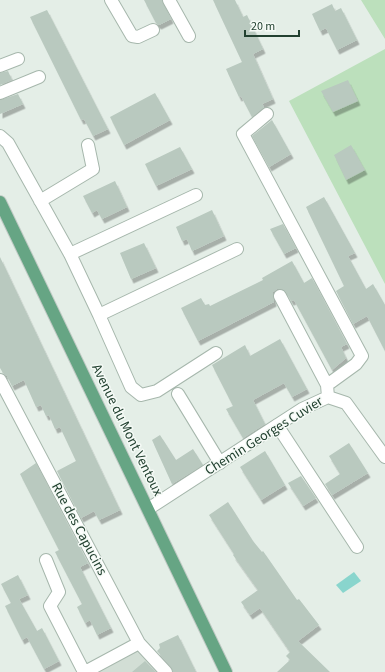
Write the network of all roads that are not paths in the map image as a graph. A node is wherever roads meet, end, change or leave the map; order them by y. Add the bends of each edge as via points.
1 (111, 0) edge
2 (169, 0) edge
3 (153, 30) dead end
4 (189, 36) dead end
5 (18, 59) dead end
6 (0, 66) edge
7 (39, 77) dead end
8 (0, 93) edge
9 (267, 114) dead end
10 (0, 136) edge
11 (88, 145) dead end
12 (196, 195) dead end
13 (40, 201) junction
14 (0, 202) edge
15 (237, 249) dead end
16 (70, 254) junction
17 (280, 296) dead end
18 (99, 314) junction
19 (216, 353) dead end
20 (0, 380) edge
21 (327, 391) junction
22 (178, 394) dead end
23 (277, 425) junction
24 (385, 457) edge
25 (220, 463) junction
26 (148, 509) junction
27 (357, 547) dead end
28 (46, 560) dead end
29 (139, 643) junction
30 (85, 672) edge
31 (166, 672) edge
32 (226, 672) edge

1 - 3 street via 132,36 138,37
2 - 4 street
5 - 6 street
7 - 8 street
9 - 21 street via 243,134 362,356
10 - 13 street via 8,143
11 - 13 street via 93,169
12 - 16 street
13 - 16 street
14 - 26 main road, Avenue du Mont Ventoux
15 - 18 street
16 - 18 street
17 - 21 street
18 - 19 street via 131,387 142,395 157,392
20 - 29 street, Rue des Capucins
21 - 23 street, Chemin Georges Cuvier
21 - 24 street, Chemin Georges Cuvier via 346,403
22 - 25 street
23 - 25 street, Chemin Georges Cuvier
23 - 27 street
25 - 26 street, Chemin Georges Cuvier
26 - 32 main road, Avenue du Mont Ventoux
28 - 30 street via 59,592 50,606
29 - 30 street
29 - 31 street, Rue des Capucins

